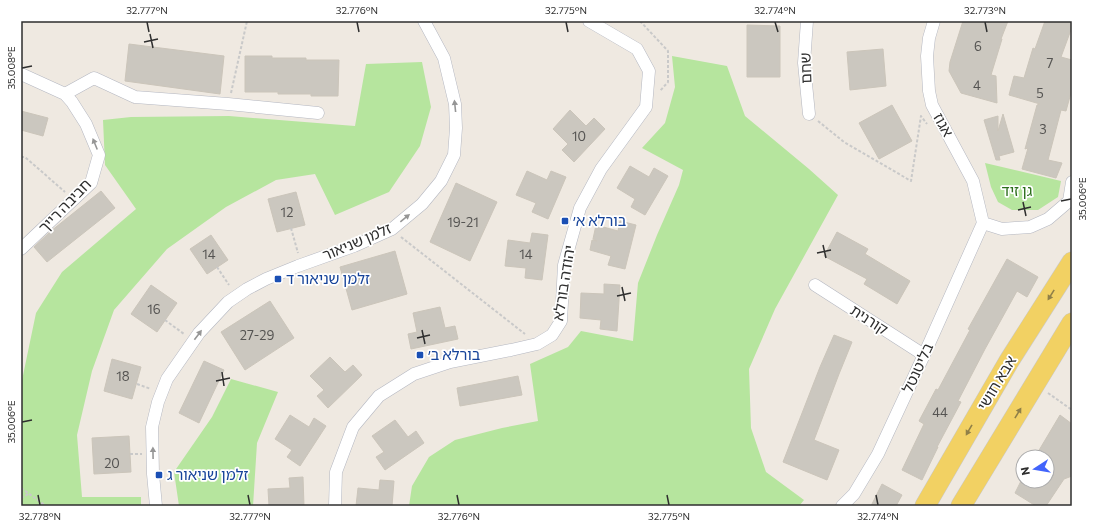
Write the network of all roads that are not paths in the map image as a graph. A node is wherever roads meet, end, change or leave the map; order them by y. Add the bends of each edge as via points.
1 (424, 21) edge
2 (589, 21) edge
3 (806, 21) edge
4 (934, 21) edge
5 (21, 74) edge
6 (64, 94) junction
7 (318, 113) dead end
8 (809, 114) road end
9 (1072, 182) edge
10 (983, 223) junction
11 (21, 249) edge
12 (1072, 262) edge
13 (815, 285) dead end
14 (1072, 323) edge
15 (924, 355) junction
16 (156, 506) edge
17 (335, 506) edge
18 (842, 506) edge
19 (925, 506) edge
20 (962, 506) edge

16 -> 1 street, זלמן שניאור via 152,427 158,402 167,379 199,332 228,302 247,289 392,229 422,204 441,181 454,155 455,104 444,58
2 - 17 street, יהודה בורלא via 637,49 650,71 646,107 601,169 580,208 564,265 561,321 552,335 537,344 450,362 414,374 379,396 353,427 336,472
3 - 8 street, שחם via 804,63
4 - 10 street, אגוז via 927,56 932,105 973,181
5 - 6 street, חביבה רייך
6 - 7 street via 94,78 135,97
11 -> 6 street, חביבה רייך via 91,183 99,155 86,124
9 - 10 street via 1069,201 1048,219 1030,227 1002,229
10 - 15 street, בליטנטל
12 -> 19 main road, אבא חושי via 1009,361
13 - 15 street, קורנית
20 -> 14 main road
15 - 18 street, בליטנטל via 878,454 854,494

